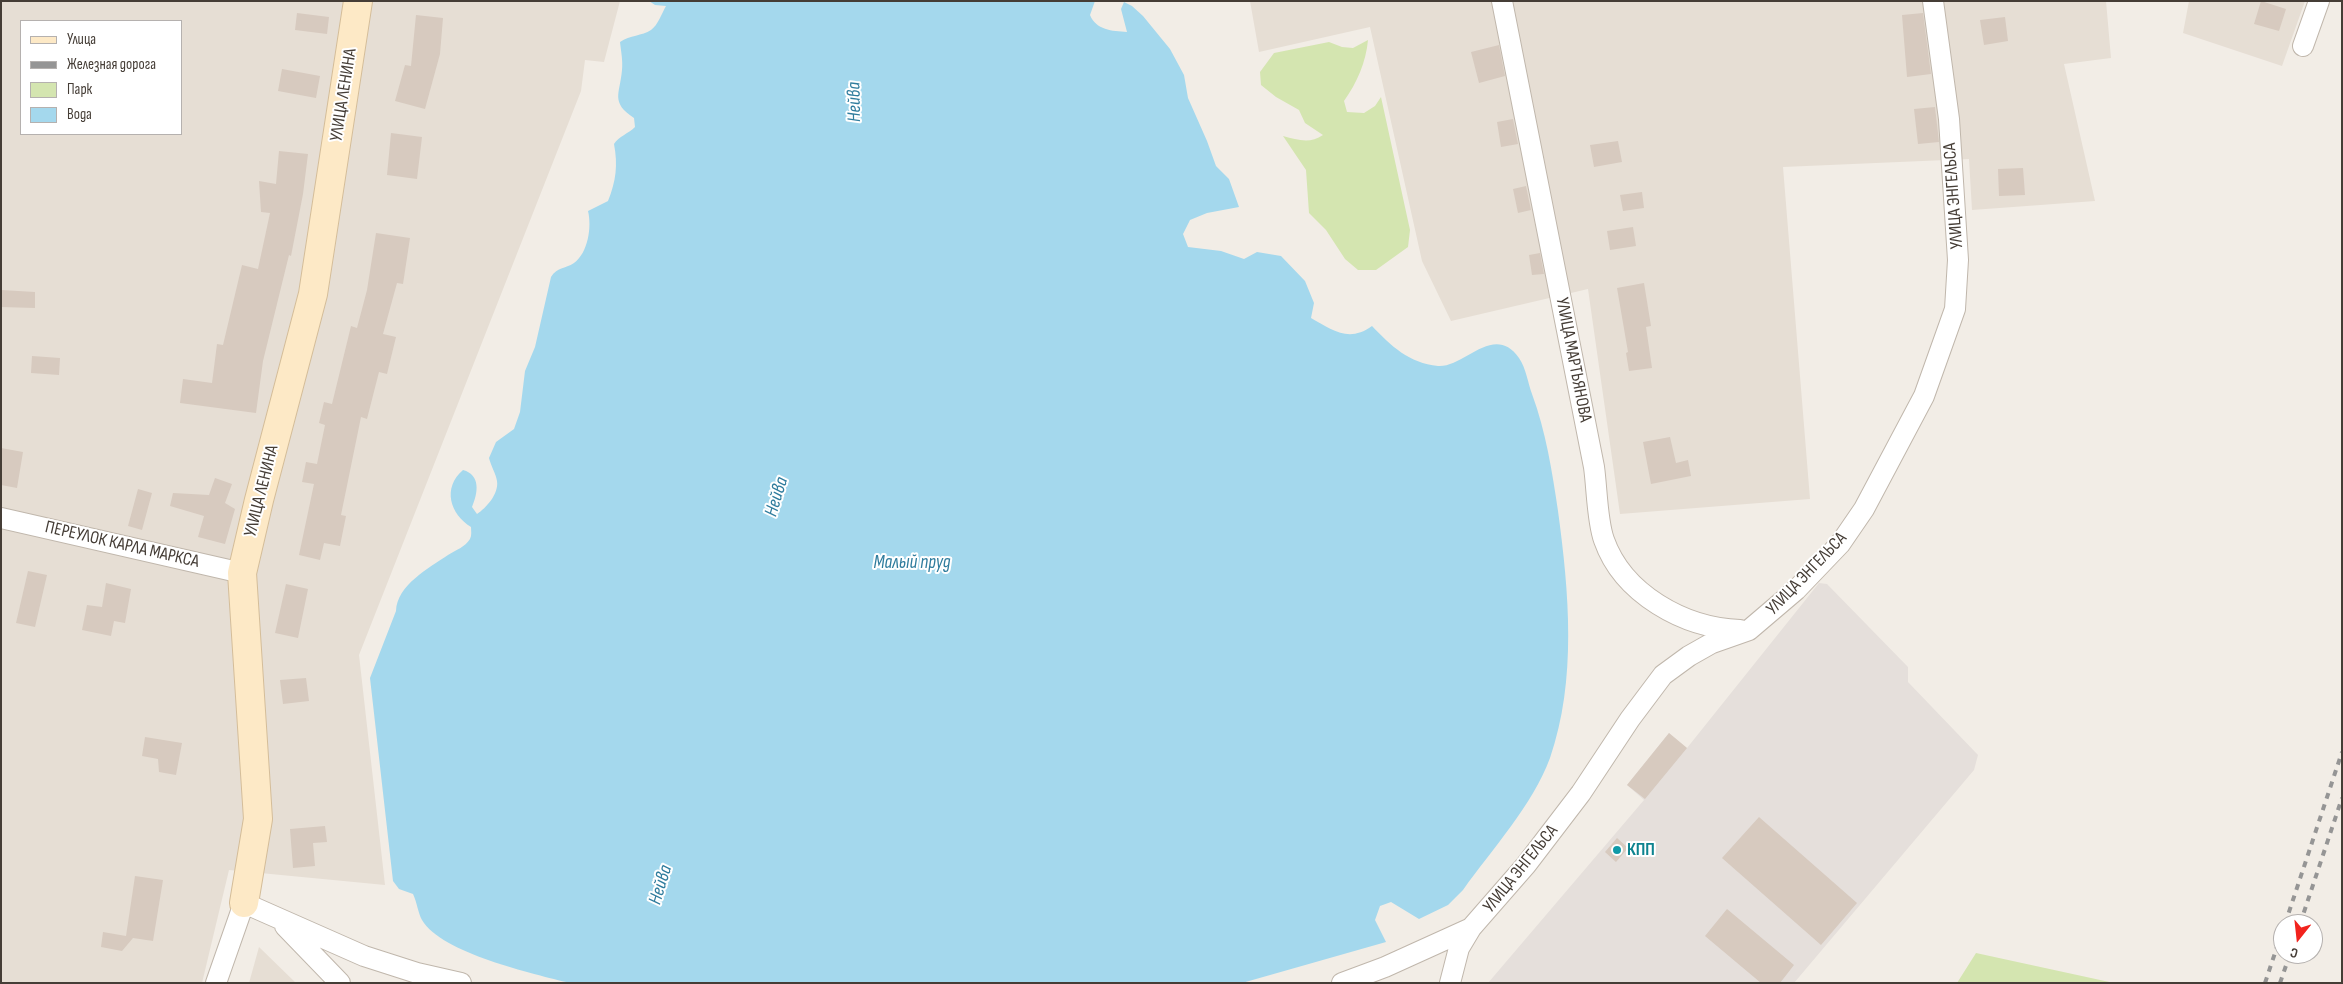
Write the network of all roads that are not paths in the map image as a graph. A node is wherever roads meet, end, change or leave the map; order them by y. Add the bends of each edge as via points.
1 (358, 1) edge
2 (1502, 1) edge
3 (1934, 1) edge
4 (2319, 1) edge
5 (2302, 46) dead end
6 (1, 518) edge
7 (242, 573) junction
8 (1749, 630) junction
9 (244, 903) junction
10 (277, 917) junction
11 (1471, 928) junction
12 (216, 983) edge
13 (340, 983) edge
14 (460, 983) edge
15 (1342, 983) edge
16 (1450, 983) edge

1 - 7 street, УЛИЦА ЛЕНИНА via 313,294
2 - 8 street, УЛИЦА МАРТЬЯНОВА via 1594,467 1603,538 1617,568 1635,589 1658,604 1683,617 1719,629
3 - 8 street, УЛИЦА ЭНГЕЛЬСА via 1949,119 1958,260 1955,309 1924,396 1864,510 1840,544 1796,590
4 - 5 street
6 - 7 street, ПЕРЕУЛОК КАРЛА МАРКСА
7 - 9 street, УЛИЦА ЛЕНИНА via 258,819
8 - 11 street, УЛИЦА ЭНГЕЛЬСА via 1712,642 1663,676 1581,793 1526,865
9 - 10 street
9 - 12 street, УЛИЦА ЛЕНИНА
10 - 13 street
10 - 14 street via 364,956
11 - 15 street
11 - 16 street, УЛИЦА ЭНГЕЛЬСА via 1459,948

